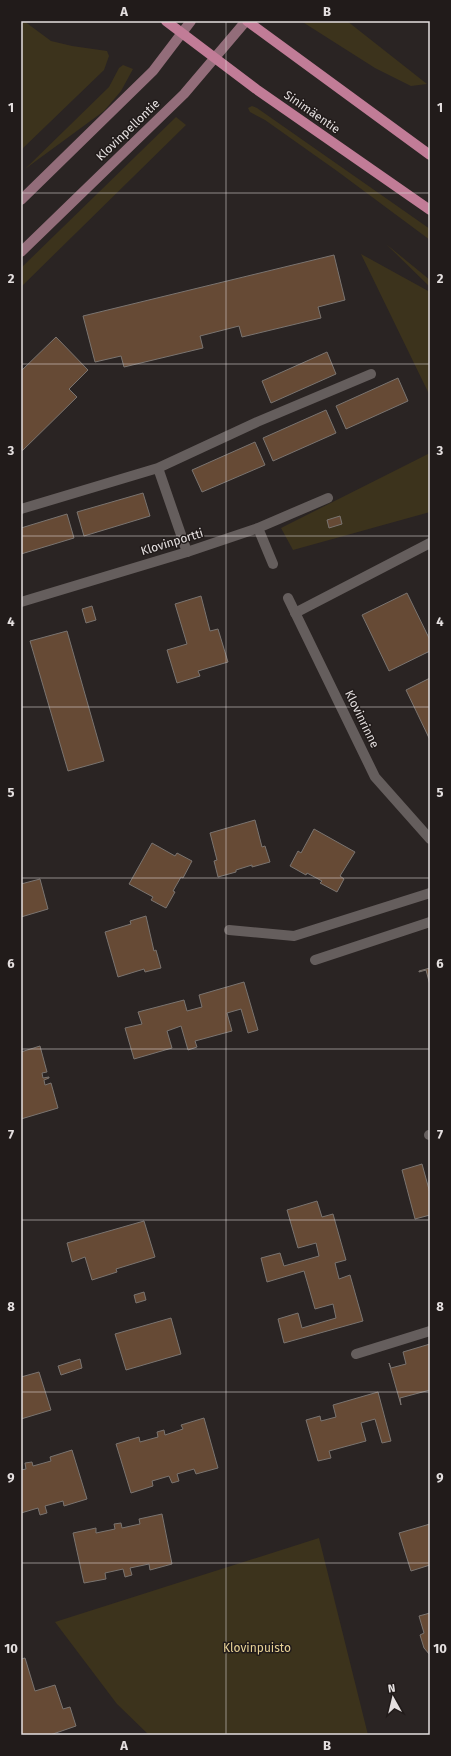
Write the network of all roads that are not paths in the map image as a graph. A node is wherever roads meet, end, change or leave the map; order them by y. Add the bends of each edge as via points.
1 (166, 21) edge
2 (191, 21) edge
3 (247, 21) edge
4 (182, 32) junction
5 (215, 57) junction
6 (430, 155) edge
7 (21, 200) edge
8 (430, 210) edge
9 (21, 252) edge
10 (371, 374) dead end
11 (158, 468) junction
12 (328, 498) dead end
13 (21, 509) edge
14 (258, 528) junction
15 (430, 543) edge
16 (187, 552) junction
17 (273, 564) dead end
18 (288, 598) dead end
19 (21, 602) edge
20 (295, 613) junction
21 (430, 839) edge
22 (430, 894) edge
23 (430, 922) edge
24 (230, 930) dead end
25 (315, 960) dead end
26 (430, 1331) edge
27 (356, 1354) dead end

1 - 4 main road, Sinimäentie
2 - 4 main road, Klovinpellontie
3 - 5 main road, Klovinpellontie
3 - 6 main road
4 - 5 main road, Sinimäentie
4 - 7 main road, Klovinpellontie via 153,71
5 - 8 main road, Sinimäentie via 256,89
5 - 9 main road, Klovinpellontie via 184,94
10 - 11 street via 257,422
11 - 13 street
11 - 16 street
12 - 14 street, Klovinportti
14 - 16 street, Klovinportti
14 - 17 street
15 - 20 street
16 - 19 street, Klovinportti
18 - 20 street, Klovinrinne
20 - 21 street, Klovinrinne via 375,777
22 - 24 street via 294,936
23 - 25 street
26 - 27 street

